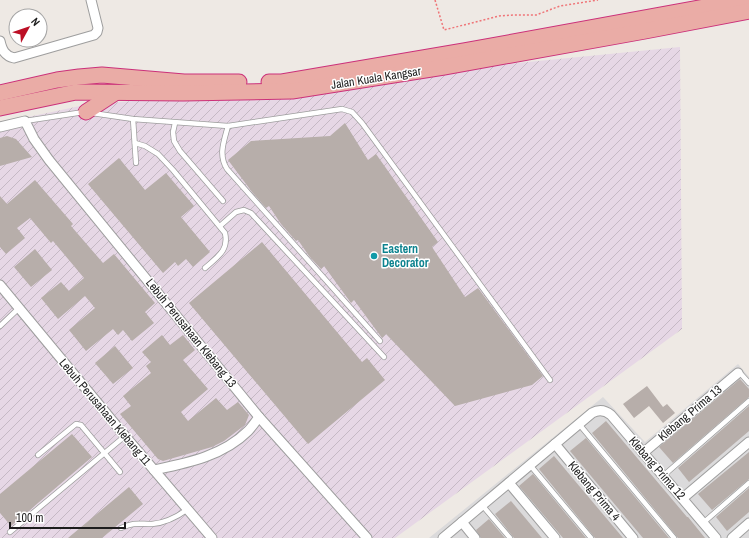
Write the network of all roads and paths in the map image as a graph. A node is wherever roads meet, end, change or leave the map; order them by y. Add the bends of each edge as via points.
1 (91, 0) edge
2 (435, 0) edge
3 (598, 0) edge
4 (743, 0) edge
5 (722, 2) edge
6 (749, 11) edge
7 (0, 41) edge
8 (0, 81) edge
9 (114, 92) junction
10 (0, 93) edge
11 (27, 94) junction
12 (0, 101) edge
13 (0, 108) edge
14 (86, 112) junction
15 (133, 119) junction
16 (25, 121) junction
17 (175, 123) junction
18 (228, 126) junction
19 (0, 127) edge
20 (135, 143) junction
21 (136, 163) dead end
22 (223, 201) dead end
23 (220, 226) junction
24 (205, 268) dead end
25 (0, 285) edge
26 (19, 308) junction
27 (0, 326) edge
28 (380, 341) dead end
29 (384, 357) dead end
30 (738, 373) joint
31 (550, 380) dead end
32 (749, 383) edge
33 (749, 401) edge
34 (259, 417) junction
35 (579, 424) junction
36 (125, 436) junction
37 (749, 442) edge
38 (555, 444) junction
39 (104, 453) junction
40 (643, 453) junction
41 (38, 455) dead end
42 (530, 465) junction
43 (154, 470) junction
44 (120, 472) dead end
45 (663, 476) junction
46 (509, 483) junction
47 (749, 483) edge
48 (683, 498) junction
49 (482, 505) junction
50 (188, 509) junction
51 (462, 522) junction
52 (703, 522) junction
53 (749, 523) edge
54 (121, 528) dead end
55 (10, 532) dead end
56 (212, 538) edge
57 (367, 538) edge
58 (443, 538) edge
59 (475, 538) edge
60 (510, 538) edge
61 (555, 538) edge
62 (591, 538) edge
63 (633, 538) edge
64 (674, 538) edge
65 (716, 538) edge
66 (732, 538) edge

1 - 7 street via 98,28 94,35 14,58 4,53
2 - 3 path via 444,30 499,16 536,15 560,6
4 - 5 highway, Jalan Kuala Kangsar
5 - 11 highway, Jalan Kuala Kangsar via 464,51 282,82 184,82 102,75 64,79
6 - 9 highway, Jalan Kuala Kangsar via 444,67 292,91
8 - 11 highway
9 - 11 highway, Jalan Kuala Kangsar
9 - 14 highway
10 - 11 highway, Jalan Kuala Kangsar
11 - 12 highway
11 - 13 highway, Jalan Kuala Kangsar
14 - 15 lane
14 - 16 lane
15 - 17 lane
15 - 20 lane
16 - 19 street
16 - 34 street, Lebuh Perusahaan Klebang 13 via 45,155
17 - 18 lane
17 - 22 lane via 174,141 180,151
18 - 28 lane via 222,152 227,169
18 - 31 lane via 342,109 352,112
20 - 21 lane
20 - 23 lane via 146,146 158,154
23 - 24 lane via 226,241 223,251
23 - 29 lane via 236,212 244,210 251,213
25 - 26 street, Lebuh Perusahaan Klebang 11
26 - 27 lane
26 - 36 street, Lebuh Perusahaan Klebang 11
30 - 32 lane
30 - 40 street, Klebang Prima 13
33 - 45 lane
34 - 43 street via 234,443 219,451 193,461
34 - 57 street, Lebuh Perusahaan Klebang 13
35 - 38 street
35 - 40 street, Klebang Prima 12 via 592,413 600,410 608,412
35 - 64 lane
36 - 39 lane
36 - 43 street, Lebuh Perusahaan Klebang 11
37 - 48 street
38 - 42 street
38 - 63 street, Klebang Prima 4
39 - 41 lane via 81,425 76,424
39 - 44 lane
39 - 55 lane
40 - 45 street, Klebang Prima 12
42 - 46 street
42 - 62 lane
43 - 50 street, Lebuh Perusahaan Klebang 11
45 - 48 street, Klebang Prima 12
46 - 49 street
46 - 61 street
47 - 52 lane
48 - 52 street, Klebang Prima 12
49 - 51 street
49 - 60 lane
50 - 54 lane via 167,521 152,524 136,523
50 - 56 street, Lebuh Perusahaan Klebang 11
51 - 58 street
51 - 59 street
52 - 65 street, Klebang Prima 12
53 - 66 street

